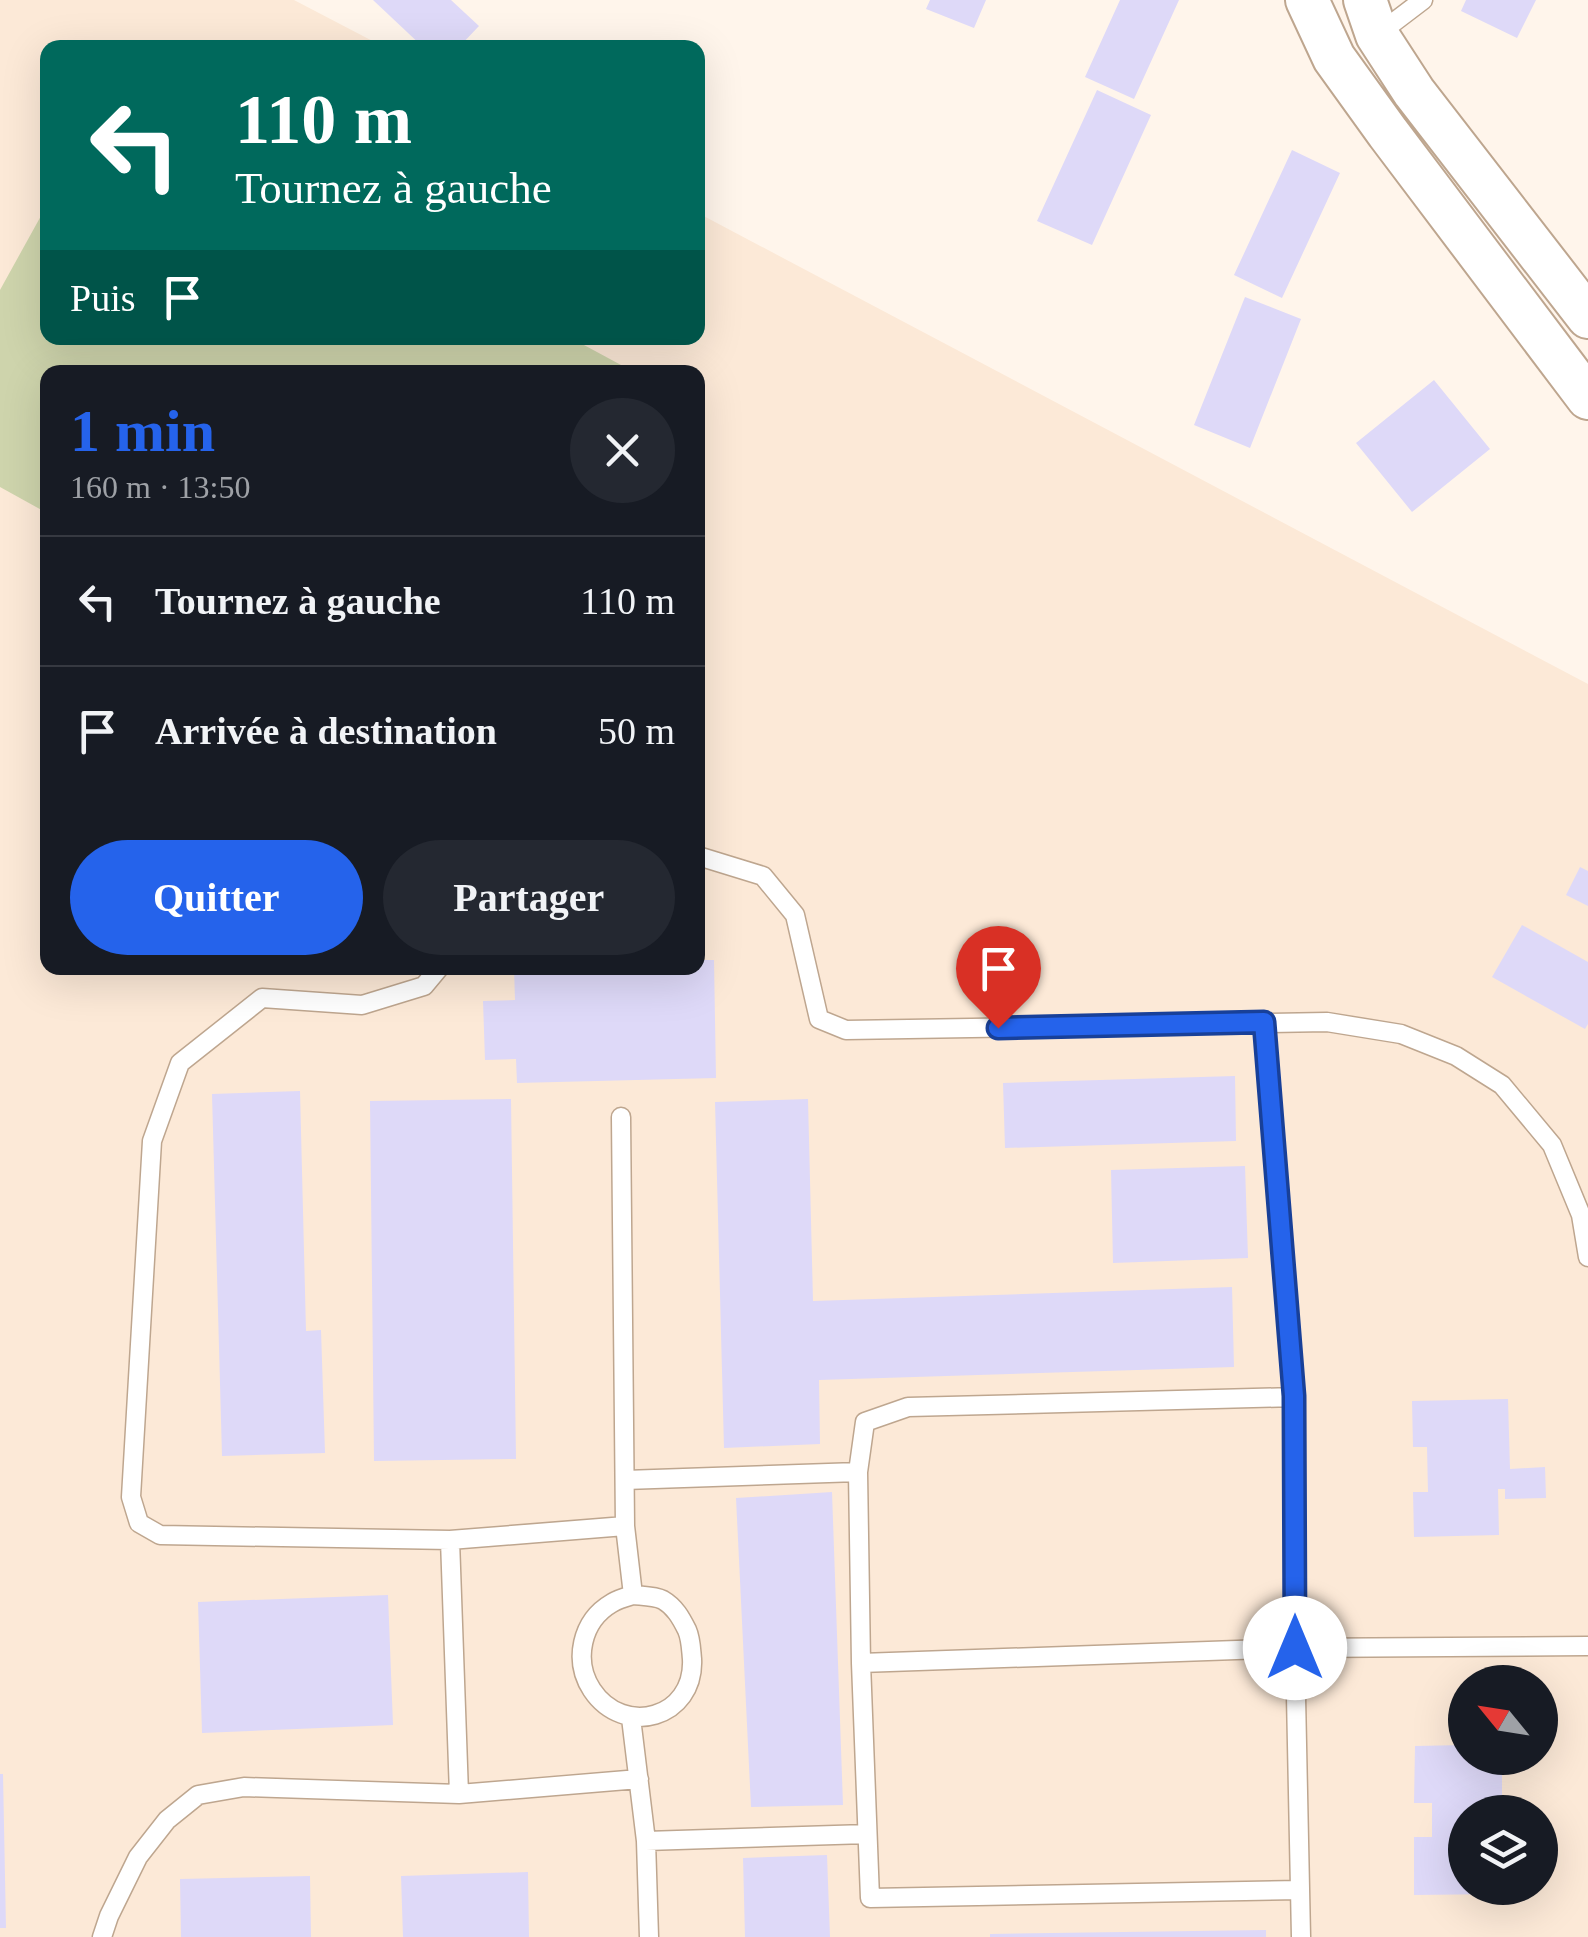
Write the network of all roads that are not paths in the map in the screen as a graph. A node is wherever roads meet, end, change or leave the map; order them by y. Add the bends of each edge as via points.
1 (1307, 0) edge
2 (1423, 0) edge
3 (1371, 18) edge
4 (1334, 58) junction
5 (1588, 318) edge
6 (1588, 398) edge
7 (705, 858) edge
8 (433, 975) edge
9 (1264, 1022) junction
10 (621, 1116) dead end
11 (1588, 1256) edge
12 (1294, 1396) junction
13 (858, 1472) junction
14 (624, 1480) junction
15 (625, 1526) junction
16 (450, 1540) junction
17 (633, 1595) junction
18 (1588, 1646) edge
19 (1295, 1648) junction
20 (860, 1663) junction
21 (630, 1718) junction
22 (639, 1779) junction
23 (459, 1794) junction
24 (868, 1834) junction
25 (646, 1841) junction
26 (1300, 1890) junction
27 (102, 1937) edge
28 (649, 1937) edge
29 (1301, 1937) edge

1 - 4 street
2 - 3 lane
3 - 4 street
3 - 5 street via 1414,92
4 - 6 street
7 - 9 lane via 763,876 795,915 818,1019 846,1030
8 - 16 lane via 424,986 362,1005 262,998 180,1063 152,1141 131,1497 138,1523 160,1535
9 - 11 lane via 1327,1022 1401,1034 1456,1056 1502,1085 1552,1145 1581,1214
9 - 12 lane
10 - 14 lane
12 - 13 lane via 908,1407 865,1422
12 - 19 lane
13 - 14 lane
13 - 20 lane
14 - 15 lane
15 - 16 lane
15 - 17 lane
16 - 23 lane
17 - 21 lane via 596,1616 583,1638 581,1664 603,1703
17 - 21 lane via 662,1599 679,1614 690,1638 692,1674 680,1700 660,1714
18 - 19 lane
19 - 20 lane
19 - 26 lane
20 - 24 lane
21 - 22 lane
22 - 23 lane
22 - 25 lane
23 - 27 lane via 244,1787 198,1794 138,1857
24 - 25 lane
24 - 26 lane via 870,1898
25 - 28 lane
26 - 29 lane

